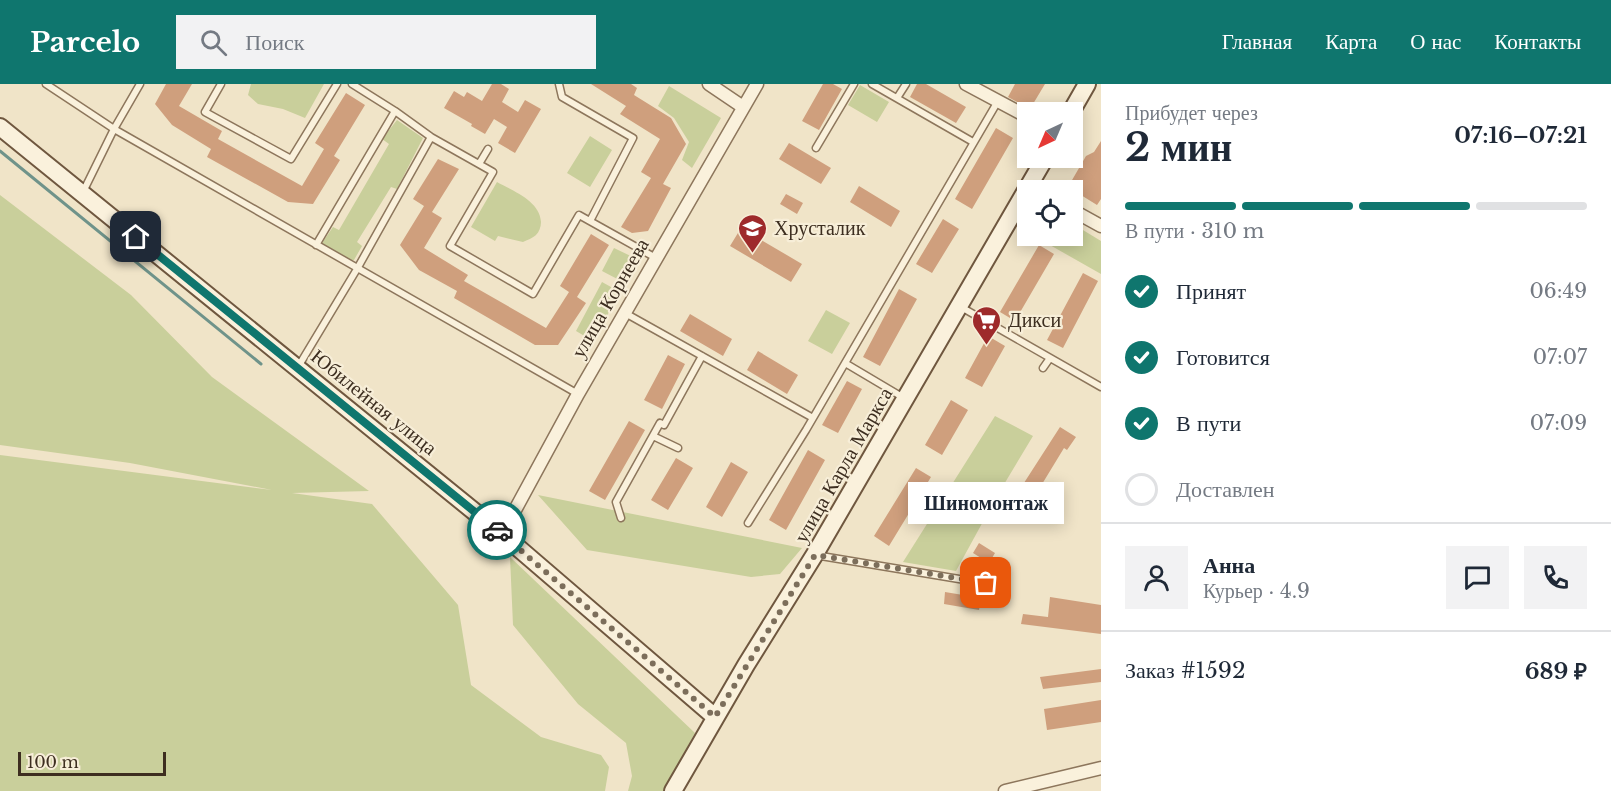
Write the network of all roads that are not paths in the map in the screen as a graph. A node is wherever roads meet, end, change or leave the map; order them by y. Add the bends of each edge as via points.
1 (46, 84) edge
2 (141, 84) edge
3 (221, 84) edge
4 (337, 84) edge
5 (352, 84) edge
6 (559, 84) edge
7 (708, 84) edge
8 (757, 84) edge
9 (854, 84) edge
10 (872, 84) edge
11 (906, 84) edge
12 (966, 84) edge
13 (1087, 84) edge
14 (897, 98) junction
15 (998, 101) junction
16 (1077, 102) edge
17 (743, 107) junction
18 (395, 111) junction
19 (1017, 111) edge
20 (0, 127) edge
21 (114, 129) junction
22 (431, 138) junction
23 (974, 142) junction
24 (816, 148) dead end
25 (488, 149) dead end
26 (479, 164) junction
27 (83, 194) junction
28 (1017, 214) edge
29 (1083, 216) edge
30 (590, 221) junction
31 (1101, 226) edge
32 (316, 245) junction
33 (656, 258) junction
34 (357, 269) junction
35 (958, 306) junction
36 (624, 312) junction
37 (702, 357) junction
38 (1050, 357) junction
39 (845, 363) junction
40 (298, 367) junction
41 (1043, 368) dead end
42 (1101, 387) edge
43 (578, 394) junction
44 (906, 399) junction
45 (813, 418) junction
46 (653, 436) junction
47 (678, 448) dead end
48 (621, 518) dead end
49 (748, 523) dead end
50 (502, 534) junction
51 (815, 555) junction
52 (995, 585) dead end
53 (715, 717) junction
54 (1101, 768) edge
55 (1046, 787) edge
56 (673, 791) edge
57 (1005, 791) edge

1 - 21 lane
2 - 21 lane
3 - 4 lane via 205,112 291,159
5 - 18 lane
6 - 30 lane via 562,97 633,138
7 - 17 street
8 - 17 street, улица Корнеева
9 - 24 lane
10 - 14 lane
11 - 14 lane
12 - 15 street
13 - 16 street
14 - 23 lane
15 - 19 street
15 - 23 lane
17 - 33 street, улица Корнеева
18 - 22 lane
18 - 32 lane
20 - 27 street, Юбилейная улица
21 - 27 lane
21 - 32 lane
22 - 26 lane
22 - 34 lane
23 - 39 lane
25 - 26 lane
26 - 30 lane via 493,172 450,246 533,294 579,215
27 - 40 street, Юбилейная улица
28 - 35 street, улица Карла Маркса
29 - 31 street
30 - 33 lane
32 - 34 lane
33 - 36 street, улица Корнеева
34 - 40 lane
34 - 43 lane
35 - 38 lane
35 - 44 street, улица Карла Маркса
36 - 37 lane
36 - 43 street, улица Корнеева
37 - 45 lane
37 - 46 lane via 664,425 660,423
38 - 41 lane
38 - 42 lane
39 - 44 lane
39 - 45 lane
40 - 50 street, Юбилейная улица
43 - 50 street, улица Корнеева
44 - 51 street, улица Карла Маркса
45 - 49 lane
46 - 47 lane
46 - 48 lane via 616,502
50 - 53 street, Юбилейная улица
51 - 52 lane
51 - 53 street, улица Карла Маркса
53 - 56 street, улица Карла Маркса
54 - 55 street
55 - 57 street

